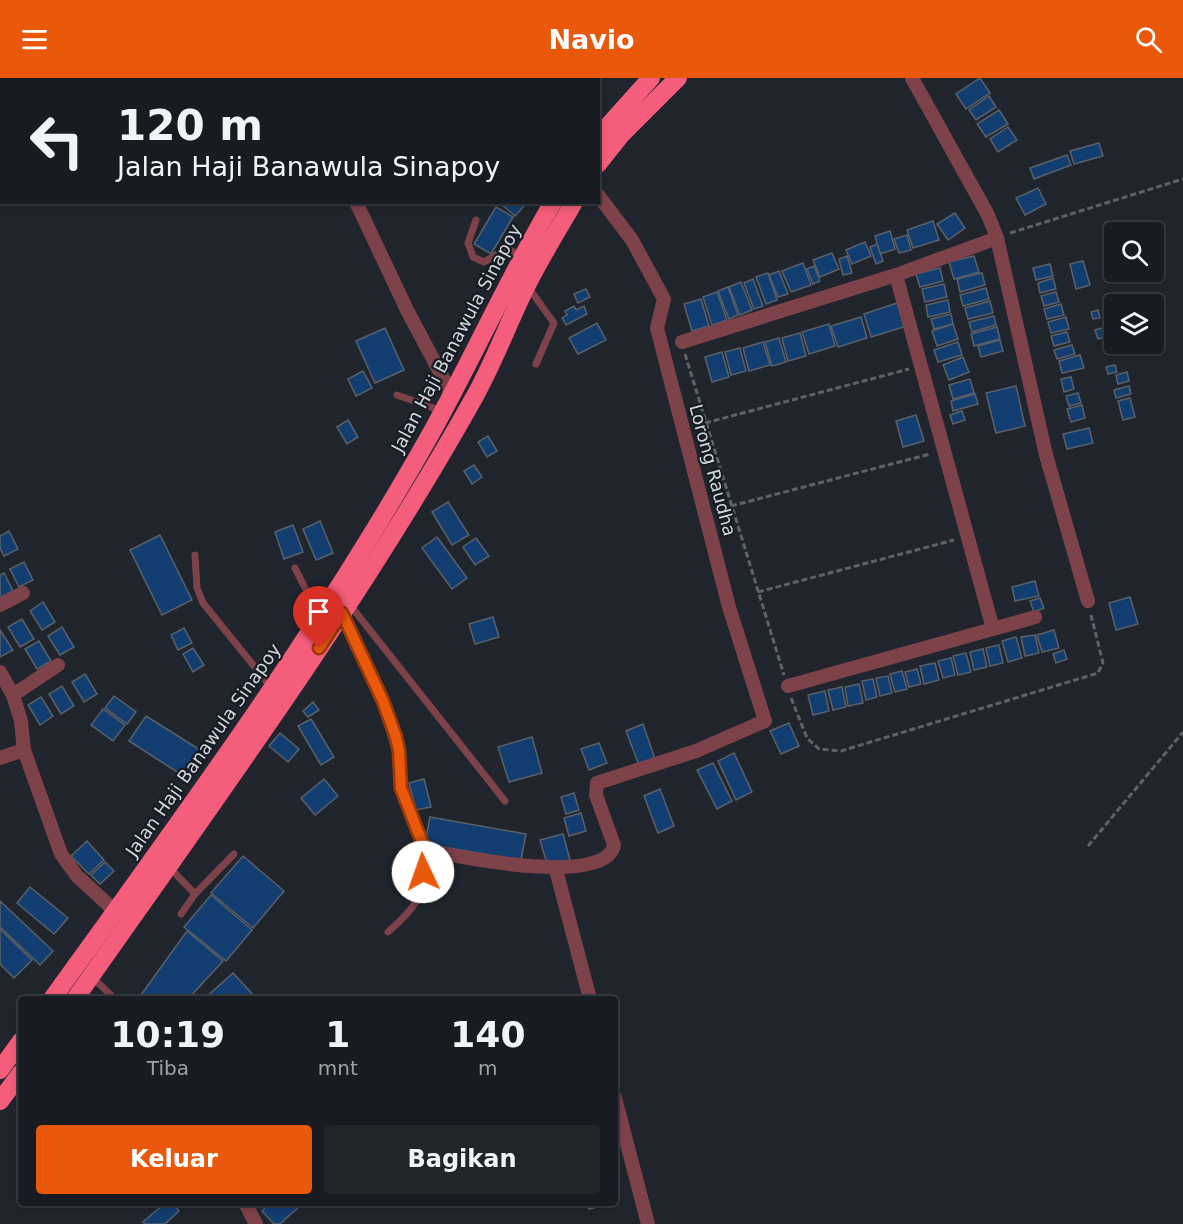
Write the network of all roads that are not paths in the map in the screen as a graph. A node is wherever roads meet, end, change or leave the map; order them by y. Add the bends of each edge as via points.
1 (651, 78) edge
2 (678, 78) edge
3 (912, 78) edge
4 (601, 128) edge
5 (600, 162) edge
6 (600, 198) edge
7 (357, 204) edge
8 (552, 204) edge
9 (572, 204) edge
10 (476, 220) dead end
11 (997, 238) junction
12 (522, 258) junction
13 (896, 275) junction
14 (527, 285) junction
15 (682, 342) road end
16 (536, 364) dead end
17 (452, 393) junction
18 (397, 395) dead end
19 (442, 411) junction
20 (195, 555) dead end
21 (294, 568) dead end
22 (23, 593) dead end
23 (1088, 601) road end
24 (0, 605) edge
25 (345, 608) junction
26 (319, 616) junction
27 (1035, 617) dead end
28 (993, 629) junction
29 (58, 665) dead end
30 (0, 672) edge
31 (788, 686) road end
32 (273, 689) junction
33 (14, 695) junction
34 (24, 750) junction
35 (0, 758) edge
36 (506, 801) dead end
37 (425, 850) junction
38 (234, 854) dead end
39 (169, 867) junction
40 (556, 870) junction
41 (195, 894) junction
42 (115, 911) junction
43 (182, 914) dead end
44 (388, 932) dead end
45 (91, 976) junction
46 (54, 996) edge
47 (77, 996) edge
48 (112, 996) edge
49 (589, 996) edge
50 (18, 1045) edge
51 (0, 1070) edge
52 (18, 1077) edge
53 (0, 1101) edge
54 (618, 1109) edge
55 (247, 1206) edge
56 (256, 1224) edge
57 (648, 1224) edge

1 - 4 highway
2 - 5 highway via 621,135
3 - 11 street
6 - 40 street, Lorong Raudha via 632,240 664,298 657,328 729,608 765,721 597,783 596,795 612,834 613,851 606,858
7 - 17 street
8 - 12 highway, Jalan Haji Banawula Sinapoy
9 - 14 highway, Jalan Haji Banawula Sinapoy
10 - 12 lane via 468,243 472,257 484,262 507,249
11 - 13 street
11 - 23 street via 1046,455
12 - 17 highway, Jalan Haji Banawula Sinapoy
13 - 15 street
13 - 28 street
14 - 16 lane via 554,323
14 - 25 highway, Jalan Haji Banawula Sinapoy via 476,394
17 - 19 highway, Jalan Haji Banawula Sinapoy
18 - 19 lane
19 - 26 highway, Jalan Haji Banawula Sinapoy
20 - 32 lane via 196,588 203,603
21 - 26 lane
22 - 24 street
25 - 36 lane
25 - 37 street via 396,737 401,788
25 - 39 highway, Jalan Haji Banawula Sinapoy
26 - 32 highway, Jalan Haji Banawula Sinapoy
27 - 28 street
28 - 31 street
29 - 33 street
30 - 33 street
32 - 42 highway, Jalan Haji Banawula Sinapoy
33 - 34 street
34 - 35 street
34 - 42 street via 65,861
37 - 40 street
37 - 44 lane via 421,894 414,909
38 - 41 lane
39 - 41 lane
39 - 45 highway, Jalan Haji Banawula Sinapoy
40 - 49 street
41 - 43 lane
42 - 46 highway, Jalan Haji Banawula Sinapoy
45 - 47 highway, Jalan Haji Banawula Sinapoy
45 - 48 lane
50 - 51 highway
52 - 53 highway
54 - 57 street
55 - 56 street

